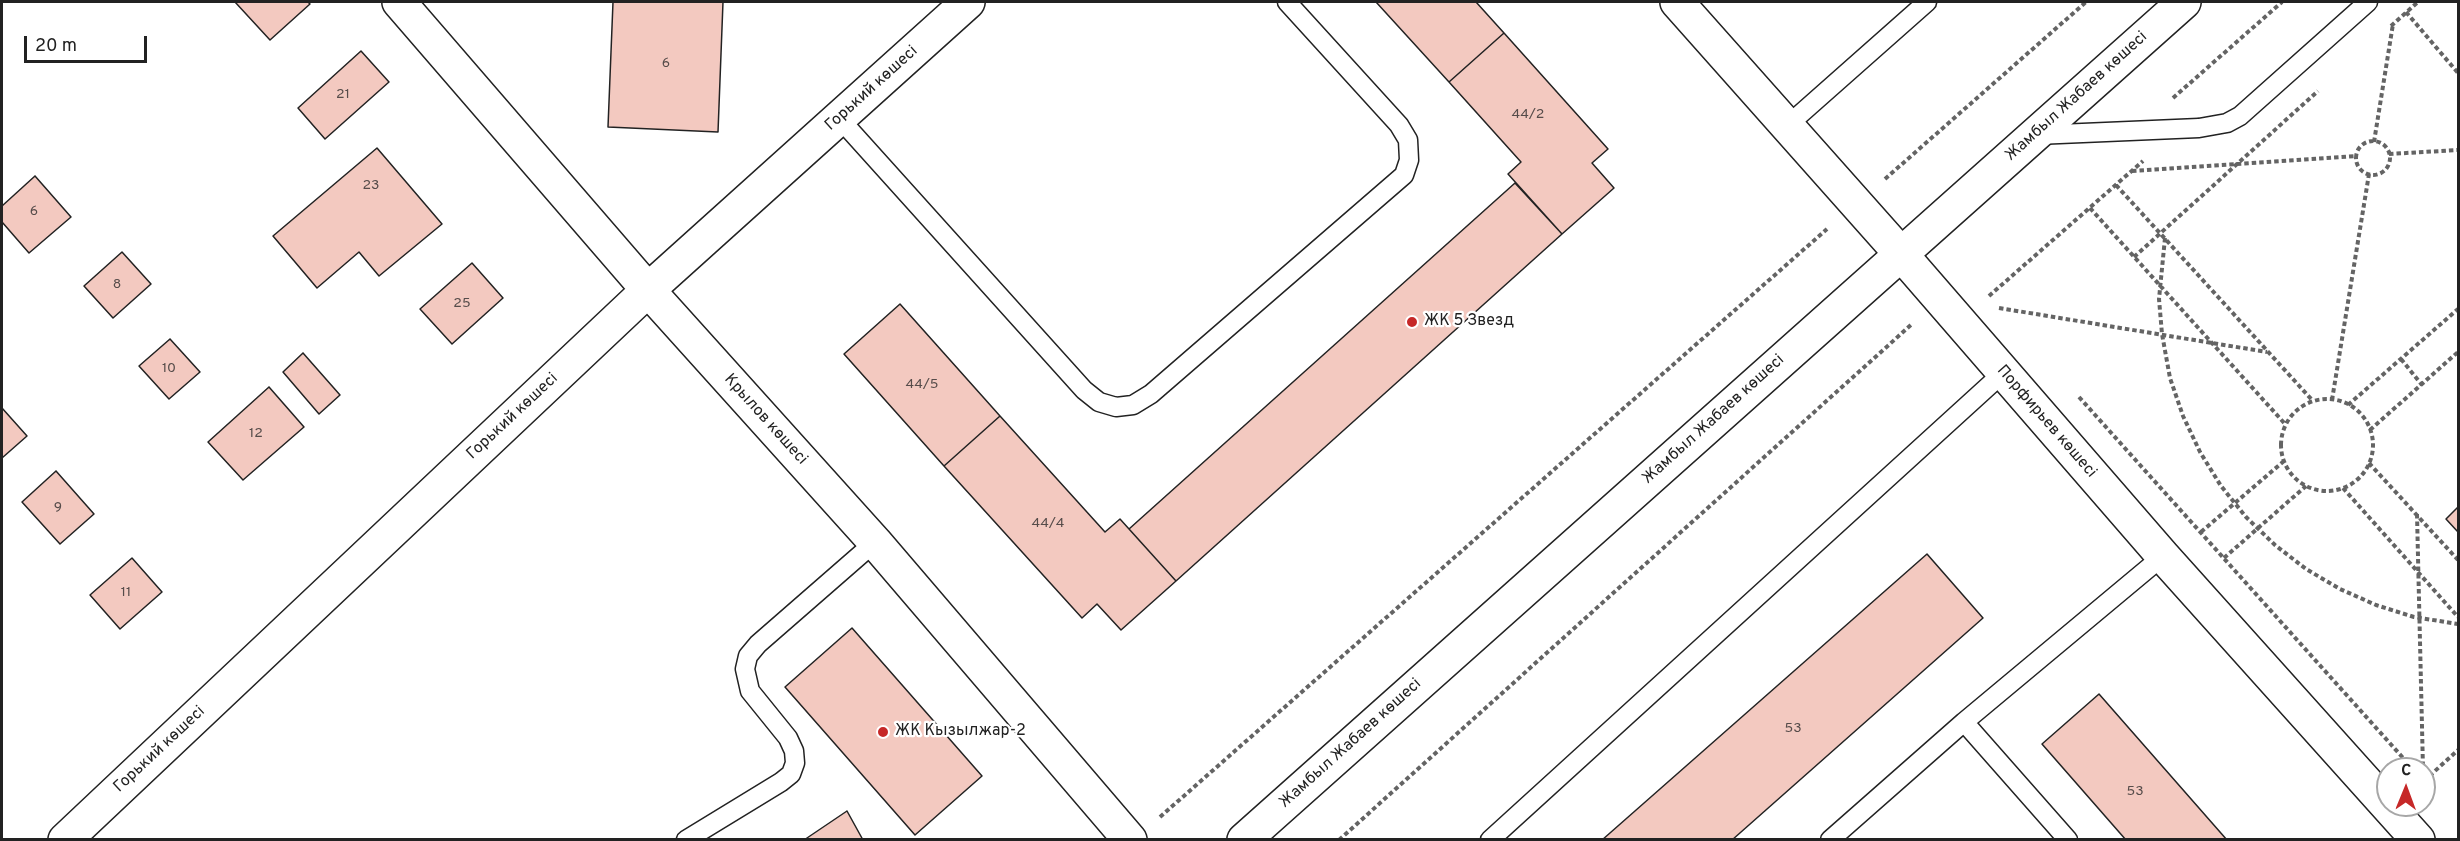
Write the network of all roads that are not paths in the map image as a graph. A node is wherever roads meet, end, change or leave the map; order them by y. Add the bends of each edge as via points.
1 (399, 2) edge
2 (968, 2) edge
3 (1287, 2) edge
4 (1677, 2) edge
5 (1927, 2) edge
6 (2184, 2) edge
7 (2368, 2) edge
8 (839, 118) junction
9 (1788, 125) junction
10 (2034, 135) junction
11 (1901, 254) junction
12 (648, 290) junction
13 (2004, 372) junction
14 (875, 542) junction
15 (2163, 556) junction
16 (1964, 722) junction
17 (1141, 832) edge
18 (65, 840) edge
19 (686, 840) edge
20 (1244, 840) edge
21 (1490, 840) edge
22 (1830, 840) edge
23 (2067, 840) edge
24 (2418, 840) edge

1 - 12 street, Крылов көшесі
2 - 8 street, Горький көшесі
3 - 8 lane via 1399,125 1407,140 1409,160 1404,174 1160,386 1133,405 1116,407 1099,402 1084,390
4 - 9 street, Порфирьев көшесі
5 - 9 lane
6 - 10 street, Жамбыл Жабаев көшесі
7 - 10 lane via 2240,116 2227,123 2199,128
8 - 12 street, Горький көшесі
9 - 11 street, Порфирьев көшесі
10 - 11 street, Жамбыл Жабаев көшесі
11 - 13 street, Порфирьев көшесі
11 - 20 street, Жамбыл Жабаев көшесі
12 - 14 street, Крылов көшесі
12 - 18 street, Горький көшесі
13 - 15 street, Порфирьев көшесі
13 - 21 lane
14 - 17 street, Крылов көшесі
14 - 19 lane via 748,656 745,669 750,691 794,751 791,774
15 - 16 lane
15 - 24 street, Порфирьев көшесі
16 - 22 lane
16 - 23 lane

